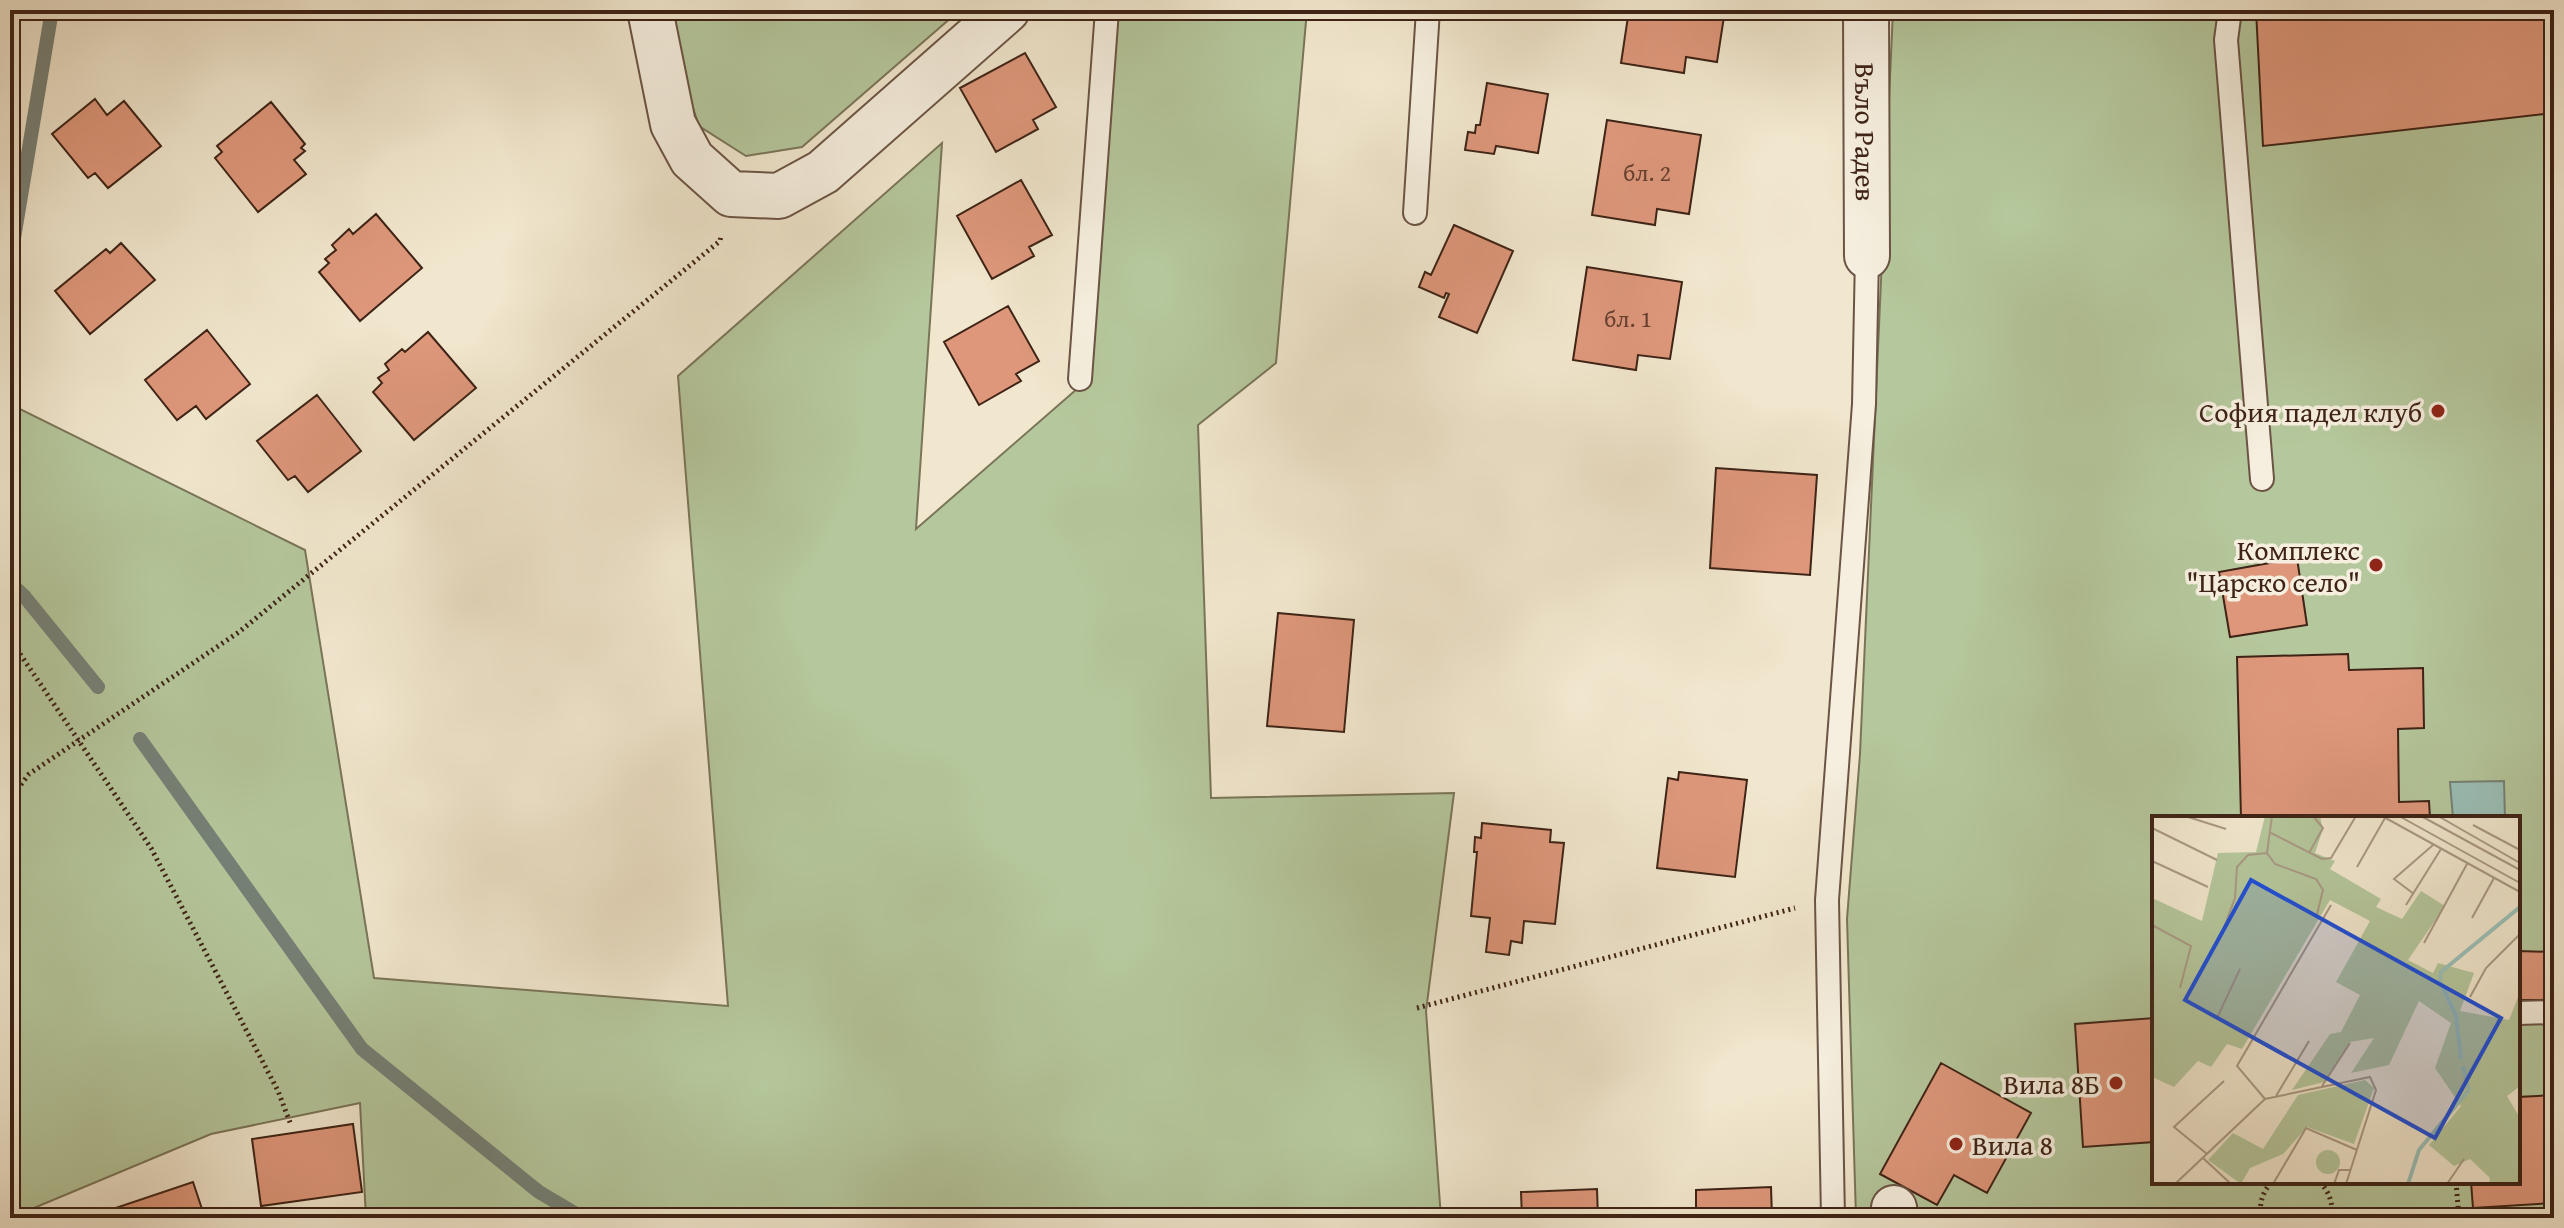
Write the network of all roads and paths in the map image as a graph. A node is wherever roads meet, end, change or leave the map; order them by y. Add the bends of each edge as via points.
1 (650, 10) edge
2 (1007, 10) edge
3 (1107, 10) edge
4 (1428, 10) edge
5 (1866, 10) edge
6 (2230, 10) edge
7 (731, 194) junction
8 (1415, 213) dead end
9 (1867, 256) joint
10 (1080, 379) dead end
11 (2262, 479) dead end
12 (10, 639) edge
13 (79, 741) junction
14 (10, 799) edge
15 (1827, 900) junction
16 (1417, 1008) dead end
17 (2554, 1012) edge
18 (2520, 1013) edge
19 (291, 1125) dead end
20 (2271, 1184) edge
21 (2322, 1184) edge
22 (2456, 1184) edge
23 (2333, 1210) junction
24 (2554, 1213) edge
25 (2460, 1215) edge
26 (1833, 1218) edge
27 (2261, 1218) edge
28 (2331, 1218) edge

1 - 7 street via 673,124 692,159
2 - 7 street via 823,172 779,196
3 - 10 lane
4 - 8 lane
5 - 9 street, Въло Радев
6 - 11 lane via 2226,40
7 - 13 path via 720,241 239,632
9 - 15 lane via 1864,404
12 - 13 path
13 - 14 path via 29,774
13 - 19 path via 151,848
15 - 16 path
15 - 26 lane
17 - 18 lane
20 - 27 path via 2262,1196
21 - 23 path
22 - 25 path
23 - 25 path
23 - 28 path
24 - 25 path

